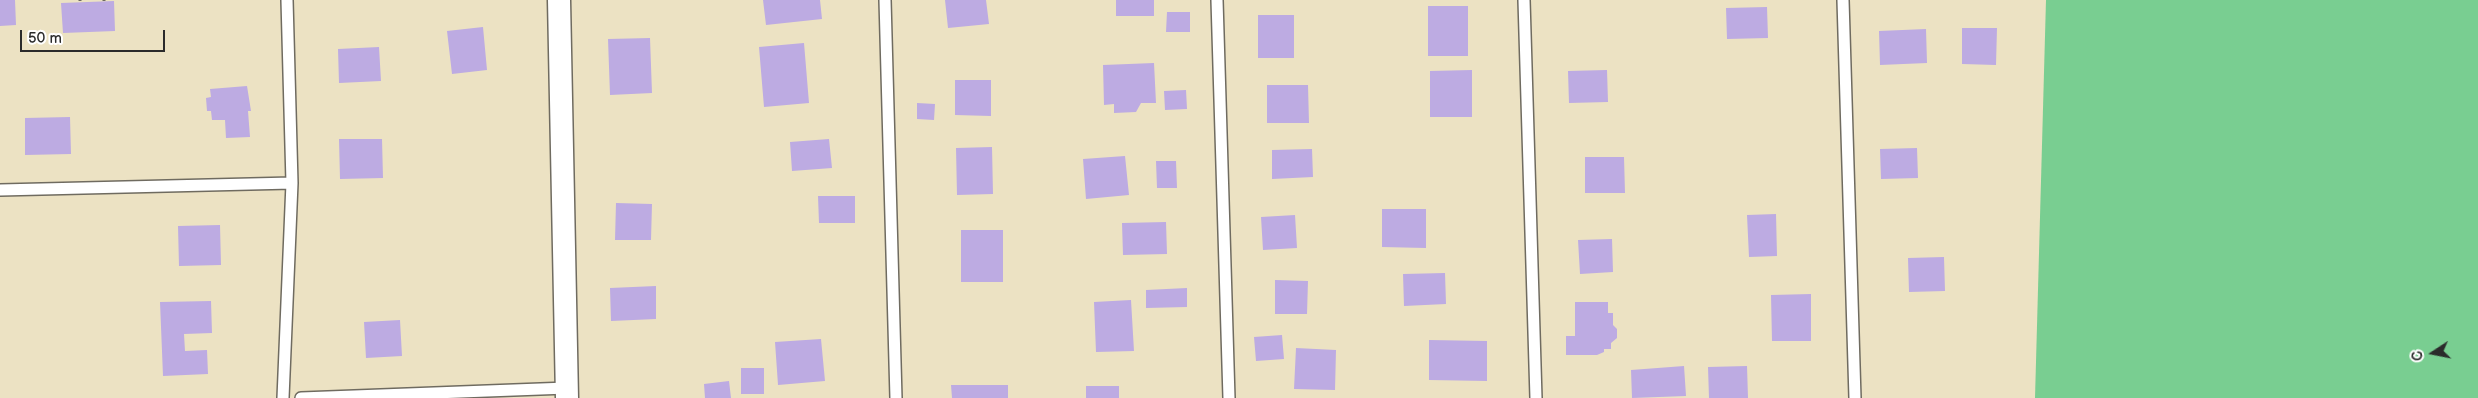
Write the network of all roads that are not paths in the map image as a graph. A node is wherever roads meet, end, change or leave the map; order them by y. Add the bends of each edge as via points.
1 (287, 0) edge
2 (559, 0) edge
3 (885, 0) edge
4 (1218, 0) edge
5 (1524, 0) edge
6 (1844, 0) edge
7 (292, 183) junction
8 (0, 190) edge
9 (567, 393) edge
10 (283, 398) edge
11 (301, 398) edge
12 (896, 398) edge
13 (1230, 398) edge
14 (1536, 398) edge
15 (1855, 398) edge

1 - 7 lane
2 - 9 street
3 - 12 lane
4 - 13 lane
5 - 14 lane
6 - 15 lane
7 - 8 lane
7 - 10 lane
9 - 11 lane

